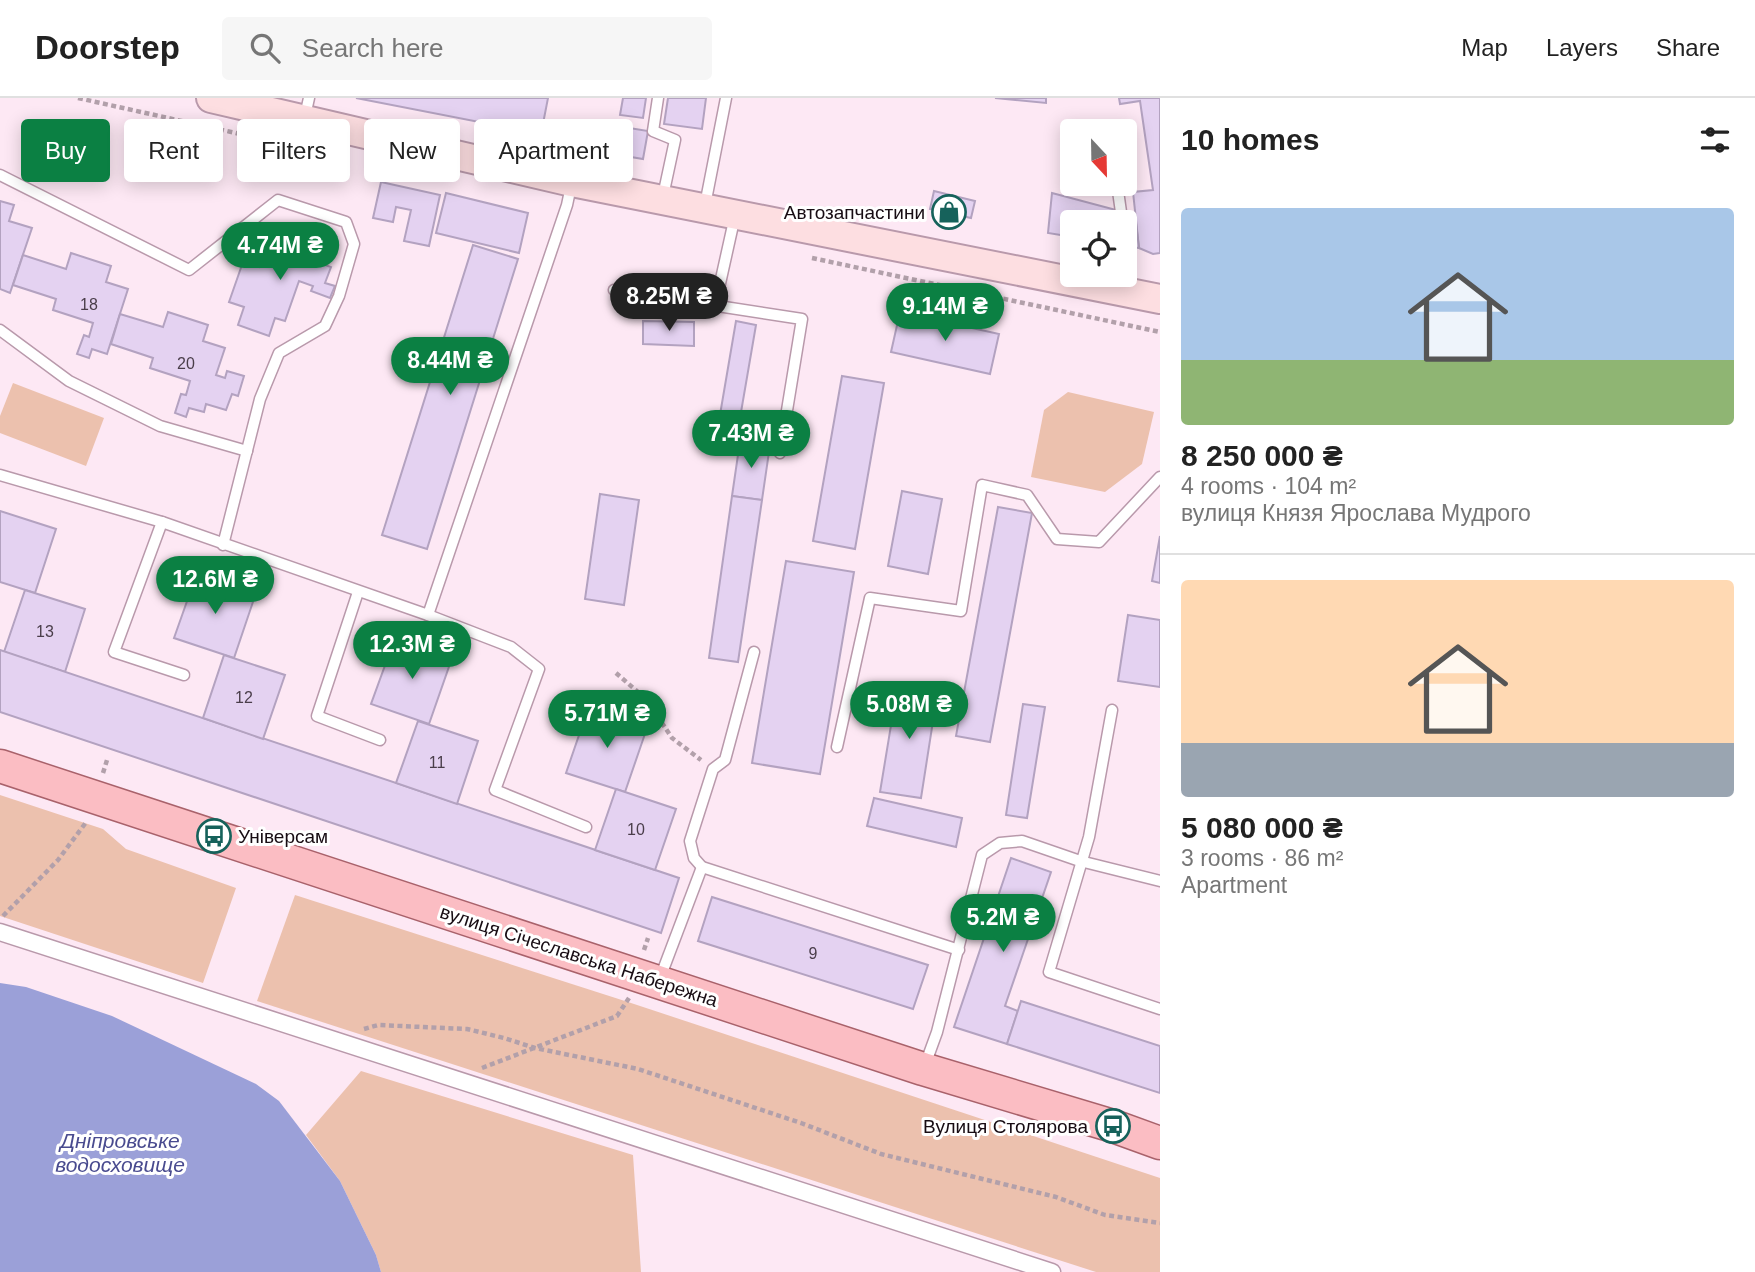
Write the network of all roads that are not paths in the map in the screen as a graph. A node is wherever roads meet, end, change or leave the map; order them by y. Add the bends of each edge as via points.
1 (211, 98) edge
2 (658, 98) edge
3 (726, 98) edge
4 (306, 109) edge
5 (474, 155) edge
6 (0, 175) edge
7 (572, 182) joint
8 (663, 200) junction
9 (704, 208) junction
10 (735, 215) junction
11 (1060, 273) edge
12 (1126, 287) edge
13 (614, 290) dead end
14 (1160, 299) edge
15 (715, 306) junction
16 (0, 330) edge
17 (247, 451) junction
18 (780, 453) dead end
19 (0, 475) edge
20 (1160, 477) edge
21 (162, 522) junction
22 (223, 545) junction
23 (358, 592) junction
24 (428, 615) junction
25 (754, 652) dead end
26 (184, 675) dead end
27 (1112, 710) dead end
28 (380, 740) dead end
29 (837, 747) dead end
30 (0, 766) edge
31 (586, 828) dead end
32 (1080, 861) junction
33 (702, 867) junction
34 (1160, 881) edge
35 (0, 932) edge
36 (959, 950) junction
37 (658, 982) junction
38 (1160, 1009) edge
39 (923, 1069) junction
40 (1160, 1143) edge
41 (1052, 1272) edge

1 - 4 main road
2 - 8 lane via 653,131 675,139
3 - 9 lane
4 - 5 main road
6 - 17 lane via 189,270 278,200 346,222 354,244 339,296 325,326 279,353 260,399
7 - 8 main road
7 - 24 lane
8 - 9 main road
9 - 10 main road
10 - 11 main road
10 - 15 lane
12 - 14 main road
13 - 15 lane
15 - 18 lane via 802,319
16 - 17 lane via 92,393 160,426
17 - 22 lane
19 - 21 lane
20 - 29 lane via 1099,542 1058,539 1027,495 982,485 961,611 870,598
21 - 22 lane
21 - 26 lane via 114,652
22 - 23 lane
23 - 24 lane
23 - 28 lane via 317,716
24 - 31 lane via 511,647 539,669 495,790
25 - 33 lane via 725,760 713,769 690,841
27 - 32 lane via 1089,837
30 - 37 main road, вулиця Січеславська Набережна
32 - 34 lane
32 - 36 lane via 1022,841 1000,843 982,855
32 - 38 lane via 1049,972
33 - 36 lane
33 - 37 lane
35 - 41 street
36 - 39 lane
37 - 39 main road, вулиця Січеславська Набережна
39 - 40 main road, вулиця Січеславська Набережна

